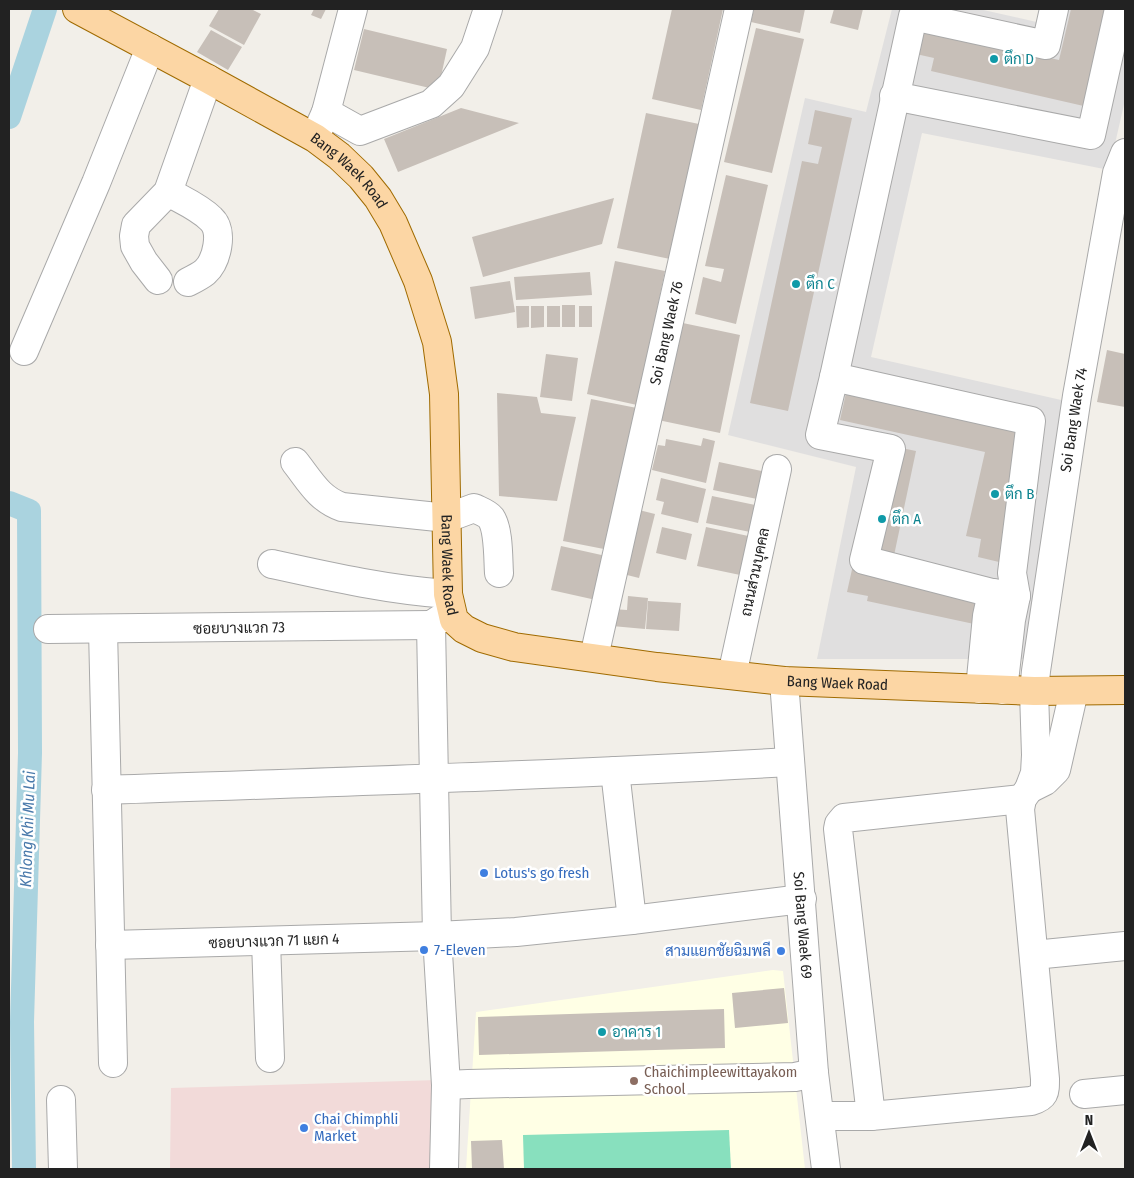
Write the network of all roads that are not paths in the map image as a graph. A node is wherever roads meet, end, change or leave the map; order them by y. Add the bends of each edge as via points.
1 (77, 9) edge
2 (353, 9) edge
3 (488, 9) edge
4 (739, 9) edge
5 (1054, 9) edge
6 (1119, 9) edge
7 (150, 48) junction
8 (208, 79) junction
9 (894, 96) junction
10 (326, 112) junction
11 (315, 138) junction
12 (1125, 153) edge
13 (168, 192) junction
14 (158, 280) dead end
15 (188, 282) dead end
16 (24, 351) dead end
17 (834, 377) junction
18 (295, 462) dead end
19 (777, 469) dead end
20 (447, 518) junction
21 (272, 564) dead end
22 (499, 573) dead end
23 (1004, 594) junction
24 (444, 610) junction
25 (48, 629) dead end
26 (103, 629) junction
27 (594, 657) junction
28 (732, 675) junction
29 (784, 682) junction
30 (991, 689) junction
31 (1125, 690) edge
32 (1034, 691) junction
33 (1074, 691) junction
34 (790, 762) junction
35 (615, 771) junction
36 (434, 779) junction
37 (106, 790) junction
38 (1026, 794) junction
39 (802, 899) junction
40 (632, 920) junction
41 (437, 936) junction
42 (266, 941) junction
43 (110, 945) junction
44 (1125, 946) edge
45 (1034, 955) junction
46 (270, 1058) dead end
47 (113, 1063) dead end
48 (814, 1072) junction
49 (446, 1086) junction
50 (1125, 1090) edge
51 (1084, 1094) dead end
52 (61, 1100) dead end
53 (820, 1116) junction
54 (871, 1116) junction
55 (62, 1169) edge
56 (444, 1169) edge
57 (826, 1169) edge

1 - 7 main road, Bang Waek Road
2 - 10 street
3 - 10 street via 475,48 451,86 431,104 360,131
4 - 27 street, Soi Bang Waek 76
5 - 9 street via 1046,45 913,16
6 - 9 street via 1091,135
7 - 8 main road, Bang Waek Road
7 - 16 street
8 - 11 main road, Bang Waek Road
8 - 13 street
9 - 17 street
10 - 11 street
11 - 20 main road, Bang Waek Road via 345,161 378,198 393,223 428,309 437,342 444,394
12 - 32 street, Soi Bang Waek 74 via 1117,173 1077,396
13 - 14 street via 136,225 134,236 135,246
13 - 15 street via 212,220 218,231 216,250 206,271
17 - 23 street via 1031,421 1012,572
17 - 23 street via 820,436 891,449 864,560
18 - 20 street via 318,492 329,502 342,507
19 - 28 street, ถนนส่วนบุคคล
20 - 22 street via 474,508 490,518 495,527
20 - 24 main road, Bang Waek Road
21 - 24 street via 421,593
23 - 30 street via 988,616
24 - 26 street, ซอยบางแวก 73
24 - 27 main road, Bang Waek Road via 464,629 482,638 514,647
24 - 36 street
25 - 26 street, ซอยบางแวก 73
26 - 37 street
27 - 28 main road, Bang Waek Road
28 - 29 main road, Bang Waek Road
29 - 30 main road, Bang Waek Road
29 - 34 street, Soi Bang Waek 69
30 - 32 main road, Bang Waek Road
31 - 33 main road, Bang Waek Road
32 - 33 main road, Bang Waek Road
32 - 38 street, Soi Bang Waek 74 via 1036,768
33 - 38 street via 1056,770
34 - 35 street
34 - 39 street, Soi Bang Waek 69
35 - 36 street
35 - 40 street
36 - 37 street
36 - 41 street
37 - 43 street
38 - 45 street, Soi Bang Waek 74 via 1020,814
38 - 54 street via 844,818 839,824
39 - 40 street, ซอยบางแวก 71 แยก 4
39 - 48 street, Soi Bang Waek 69
40 - 41 street, ซอยบางแวก 71 แยก 4
41 - 42 street, ซอยบางแวก 71 แยก 4
41 - 49 street
42 - 43 street, ซอยบางแวก 71 แยก 4
42 - 46 street
43 - 47 street
44 - 45 street
45 - 54 street, Soi Bang Waek 74 via 1045,1079 1044,1094 1039,1099
48 - 49 street via 795,1077
48 - 53 street, Soi Bang Waek 69
49 - 56 street
50 - 51 street
52 - 55 street
53 - 54 street
53 - 57 street, Soi Bang Waek 69

